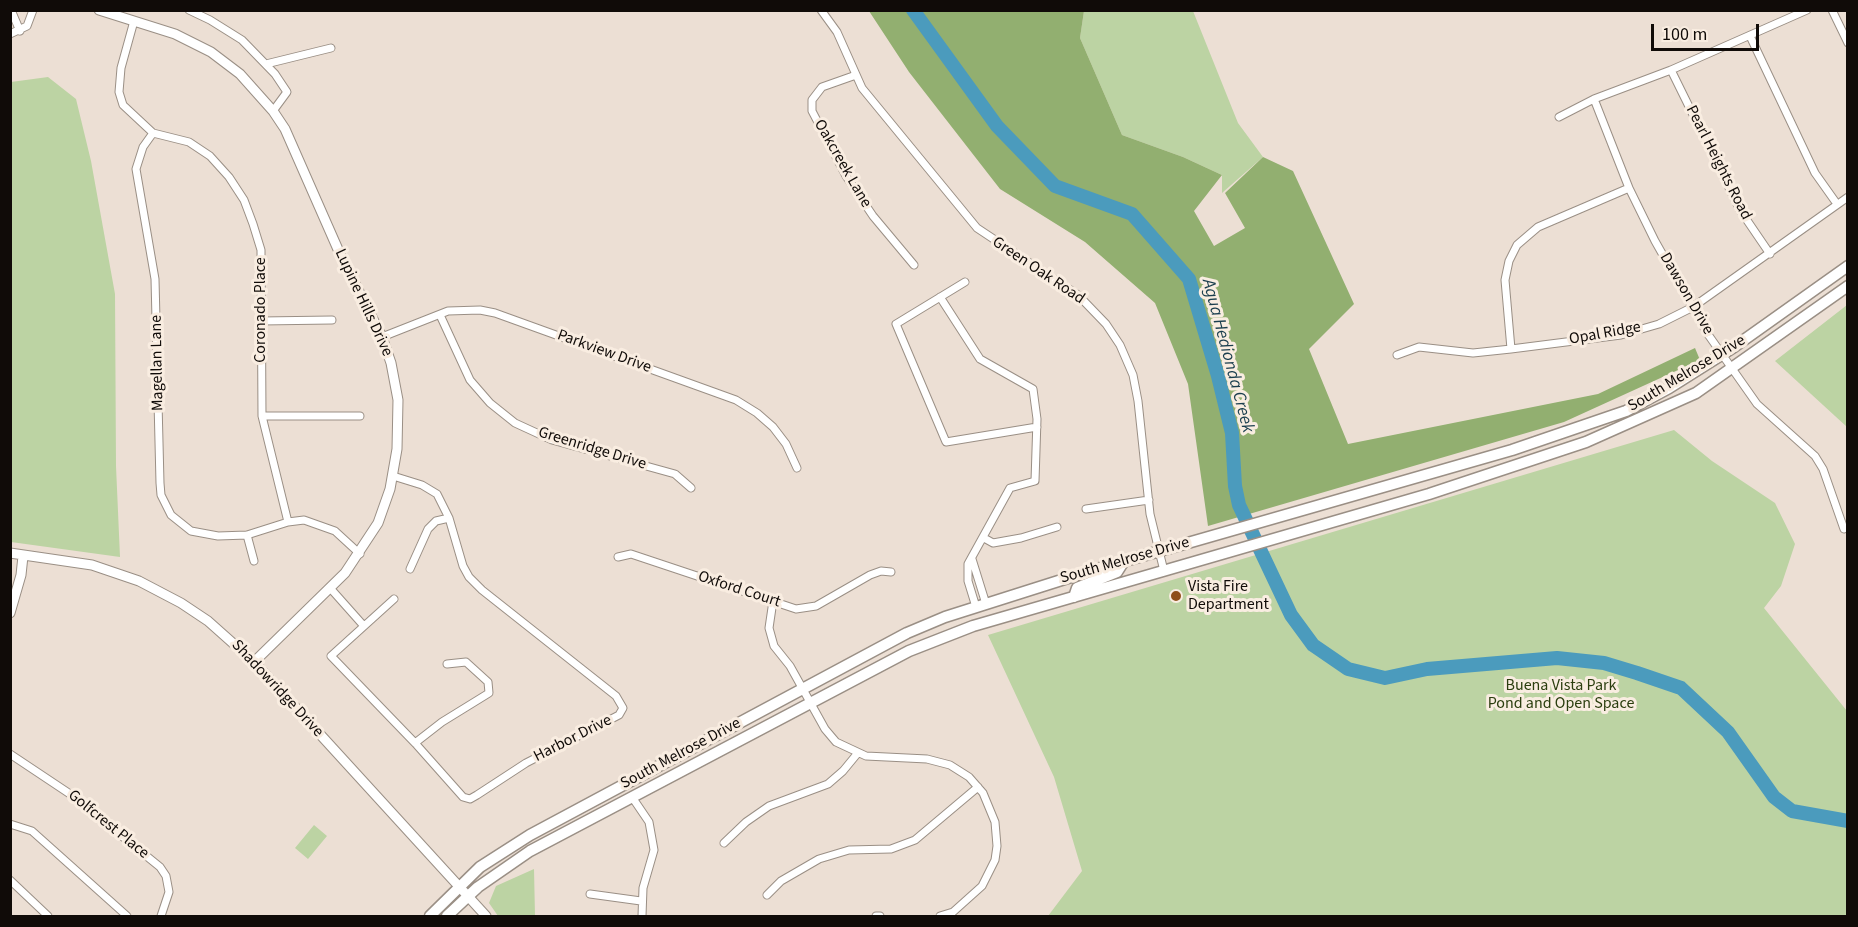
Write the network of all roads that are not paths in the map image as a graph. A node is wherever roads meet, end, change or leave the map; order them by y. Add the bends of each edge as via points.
1 (11, 10) edge
2 (33, 10) edge
3 (99, 10) edge
4 (189, 10) edge
5 (821, 10) edge
6 (1807, 10) edge
7 (1832, 10) edge
8 (134, 21) junction
9 (20, 31) junction
10 (10, 34) edge
11 (1750, 36) junction
12 (1848, 43) edge
13 (331, 48) dead end
14 (266, 64) junction
15 (1671, 70) junction
16 (856, 75) junction
17 (1594, 99) junction
18 (273, 111) junction
19 (1559, 117) dead end
20 (153, 133) junction
21 (1629, 188) junction
22 (1848, 197) edge
23 (1837, 204) junction
24 (1770, 254) junction
25 (914, 266) dead end
26 (1848, 266) edge
27 (964, 282) dead end
28 (1848, 286) edge
29 (940, 297) junction
30 (1693, 307) junction
31 (440, 315) junction
32 (332, 320) dead end
33 (261, 321) junction
34 (382, 337) junction
35 (1511, 349) junction
36 (1723, 354) junction
37 (1397, 355) dead end
38 (1734, 369) junction
39 (360, 416) dead end
40 (262, 417) junction
41 (1037, 427) junction
42 (797, 468) dead end
43 (393, 476) junction
44 (692, 488) dead end
45 (1149, 500) junction
46 (1086, 509) dead end
47 (449, 518) junction
48 (288, 522) junction
49 (1057, 527) dead end
50 (1844, 529) dead end
51 (247, 535) junction
52 (984, 538) junction
53 (1158, 551) junction
54 (10, 553) edge
55 (360, 554) junction
56 (23, 556) junction
57 (618, 557) dead end
58 (254, 561) dead end
59 (1124, 561) junction
60 (410, 569) dead end
61 (1164, 571) junction
62 (891, 572) dead end
63 (331, 589) junction
64 (1074, 597) junction
65 (394, 599) dead end
66 (773, 601) junction
67 (981, 606) junction
68 (10, 613) edge
69 (363, 625) junction
70 (254, 662) junction
71 (447, 663) dead end
72 (801, 689) junction
73 (809, 703) junction
74 (415, 743) junction
75 (10, 754) edge
76 (857, 754) junction
77 (978, 787) junction
78 (632, 797) junction
79 (10, 824) edge
80 (724, 843) dead end
81 (10, 880) edge
82 (458, 886) junction
83 (591, 894) dead end
84 (767, 895) dead end
85 (467, 897) junction
86 (641, 901) junction
87 (48, 916) edge
88 (127, 916) edge
89 (161, 916) edge
90 (430, 916) edge
91 (447, 916) edge
92 (486, 916) edge
93 (642, 916) edge
94 (940, 916) edge

1 - 9 street
2 - 9 street via 27,26
3 - 8 street, Lupine Hills Drive
4 - 14 street via 242,40
5 - 16 street, Green Oak Road via 837,32
6 - 11 street
7 - 12 street
8 - 18 street, Lupine Hills Drive via 211,51 240,74
8 - 20 street, Coronado Place via 121,68 119,92 123,105
9 - 10 street
11 - 15 street
11 - 23 street via 1815,173
13 - 14 street
14 - 18 street via 286,92
15 - 17 street
15 - 24 street, Pearl Heights Road via 1740,210
16 - 25 street, Oakcreek Lane via 822,87 812,100 812,111 846,176
16 - 45 street, Green Oak Road via 862,88 977,228 1078,294 1106,324 1133,375
17 - 19 street
17 - 21 street, Dawson Drive
18 - 34 street, Lupine Hills Drive
20 - 33 street, Coronado Place via 189,142 210,156 244,200 261,250
20 - 51 street, Magellan Lane via 143,147 136,169 155,279 161,495 171,515 191,531 218,536
21 - 30 street, Dawson Drive
21 - 35 street via 1538,226 1517,245 1505,280
22 - 23 street, Opal Ridge
23 - 24 street, Opal Ridge
24 - 30 street, Opal Ridge
26 - 36 main road, South Melrose Drive
27 - 29 street
28 - 38 main road, South Melrose Drive
29 - 41 street via 980,360 1033,389
29 - 41 street via 896,324 946,442
30 - 35 street, Opal Ridge via 1659,324 1621,335
30 - 36 street, Dawson Drive
31 - 34 street, Parkview Drive
31 - 42 street, Parkview Drive via 465,309 495,313 736,400 773,427
31 - 44 street, Greenridge Drive via 470,380 515,423 552,440 675,474
32 - 33 street
33 - 40 street, Coronado Place
34 - 43 street, Lupine Hills Drive via 399,400
35 - 37 street, Opal Ridge via 1473,353 1419,347
36 - 38 street, Dawson Drive
36 - 53 main road, South Melrose Drive via 1626,411 1512,450
38 - 50 street, Dawson Drive via 1757,404 1815,456
38 - 61 main road, South Melrose Drive via 1696,393 1586,442 1429,494
39 - 40 street
40 - 48 street, Coronado Place
41 - 52 street via 1035,481 1010,488
43 - 47 street, Harbor Drive via 422,484 438,494
43 - 55 street, Lupine Hills Drive via 378,523
45 - 46 street
45 - 53 street, Green Oak Road
47 - 60 street via 436,521 428,529
47 - 74 street, Harbor Drive via 469,577 616,696 624,708 619,716 526,763 470,799 463,797
48 - 51 street, Magellan Lane
48 - 55 street, Magellan Lane via 304,520 335,531
49 - 52 street via 993,543
51 - 58 street
52 - 67 street via 972,559
53 - 59 main road, South Melrose Drive
53 - 61 street, Green Oak Road
54 - 56 street, Shadowridge Drive
55 - 63 street, Lupine Hills Drive
56 - 68 street
56 - 70 street, Shadowridge Drive via 92,565 139,581 208,621
57 - 66 street, Oxford Court via 631,554
59 - 64 main road via 1117,572 1081,585
59 - 67 main road, South Melrose Drive
61 - 64 main road, South Melrose Drive
62 - 66 street, Oxford Court via 870,574 816,606 796,609
63 - 69 street
63 - 70 street, Lupine Hills Drive
64 - 73 main road, South Melrose Drive via 941,637
65 - 69 street, Harbor Drive
66 - 72 street via 769,628 774,646
67 - 72 main road, South Melrose Drive via 907,633
69 - 74 street, Harbor Drive via 331,656
70 - 82 street, Shadowridge Drive
71 - 74 street via 466,662 488,682 489,693
72 - 73 street
72 - 82 main road, South Melrose Drive via 530,835
73 - 76 street via 836,742
73 - 78 main road, South Melrose Drive
75 - 89 street, Golfcrest Place via 70,794 160,867 169,892
76 - 77 street via 927,759 950,765
76 - 80 street via 828,784 769,806
77 - 84 street via 915,840 891,849 849,850 819,859 781,881
77 - 94 street via 995,822 995,860 982,886 953,912
78 - 85 main road, South Melrose Drive via 530,851
78 - 86 street via 652,832 653,861
79 - 88 street via 32,831
81 - 87 street
82 - 85 street, Shadowridge Drive
82 - 90 main road, South Melrose Drive
83 - 86 street
85 - 91 main road, South Melrose Drive
85 - 92 street, Shadowridge Drive
86 - 93 street

